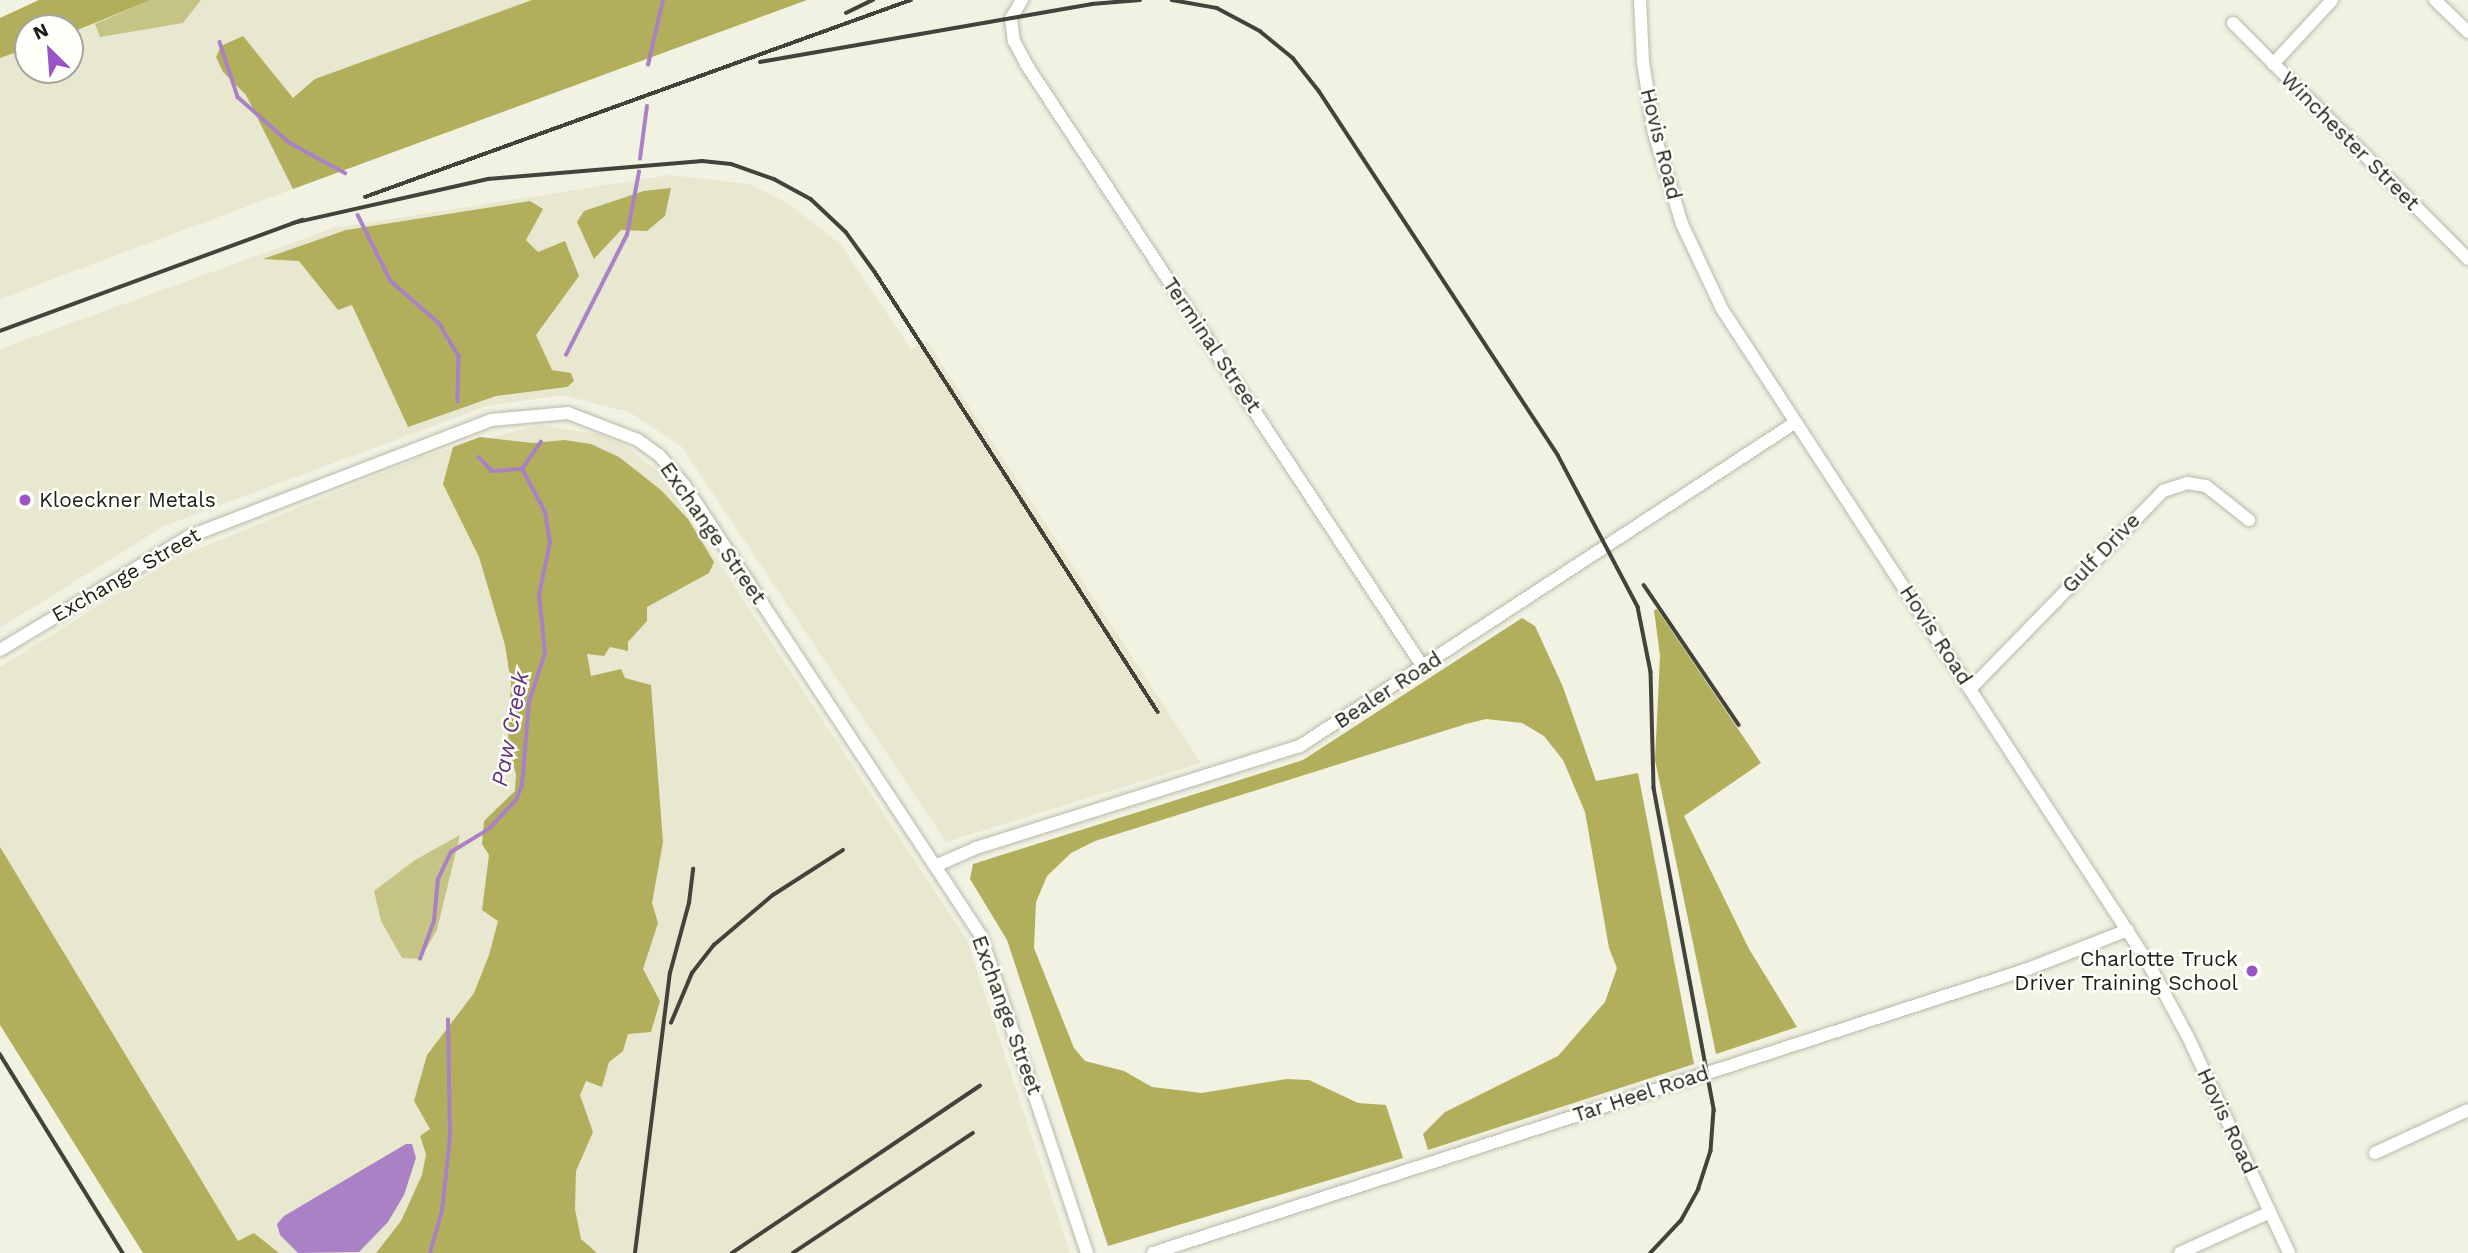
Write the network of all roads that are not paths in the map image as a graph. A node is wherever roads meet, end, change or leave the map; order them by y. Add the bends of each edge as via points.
1 (1022, 0) edge
2 (1640, 0) edge
3 (2332, 0) edge
4 (2435, 0) edge
5 (2233, 23) dead end
6 (2468, 32) edge
7 (2273, 64) junction
8 (2468, 259) edge
9 (1796, 422) junction
10 (2249, 520) dead end
11 (0, 650) edge
12 (1423, 667) junction
13 (1971, 688) junction
14 (935, 866) junction
15 (2128, 930) junction
16 (2468, 1110) edge
17 (2375, 1153) dead end
18 (2270, 1212) junction
19 (1087, 1253) edge
20 (1153, 1253) edge
21 (2180, 1253) edge
22 (2289, 1253) edge

1 - 12 street, Terminal Street via 1011,18 1014,41 1026,64
2 - 9 street, Hovis Road via 1648,106 1682,224 1722,309
3 - 7 street
4 - 6 street
5 - 7 street, Winchester Street
7 - 8 street, Winchester Street
9 - 12 street, Bealer Road
9 - 13 street, Hovis Road
10 - 13 street, Gulf Drive via 2206,486 2187,483 2163,491
11 - 14 street, Exchange Street via 153,556 248,510 491,420 568,413 616,428 673,470
12 - 14 street, Bealer Road via 1277,757 976,848
13 - 15 street, Hovis Road
14 - 19 street, Exchange Street via 974,924 991,961
15 - 18 street, Hovis Road via 2188,1037
15 - 20 street, Tar Heel Road via 2028,969
16 - 17 street
18 - 21 street
18 - 22 street, Hovis Road

